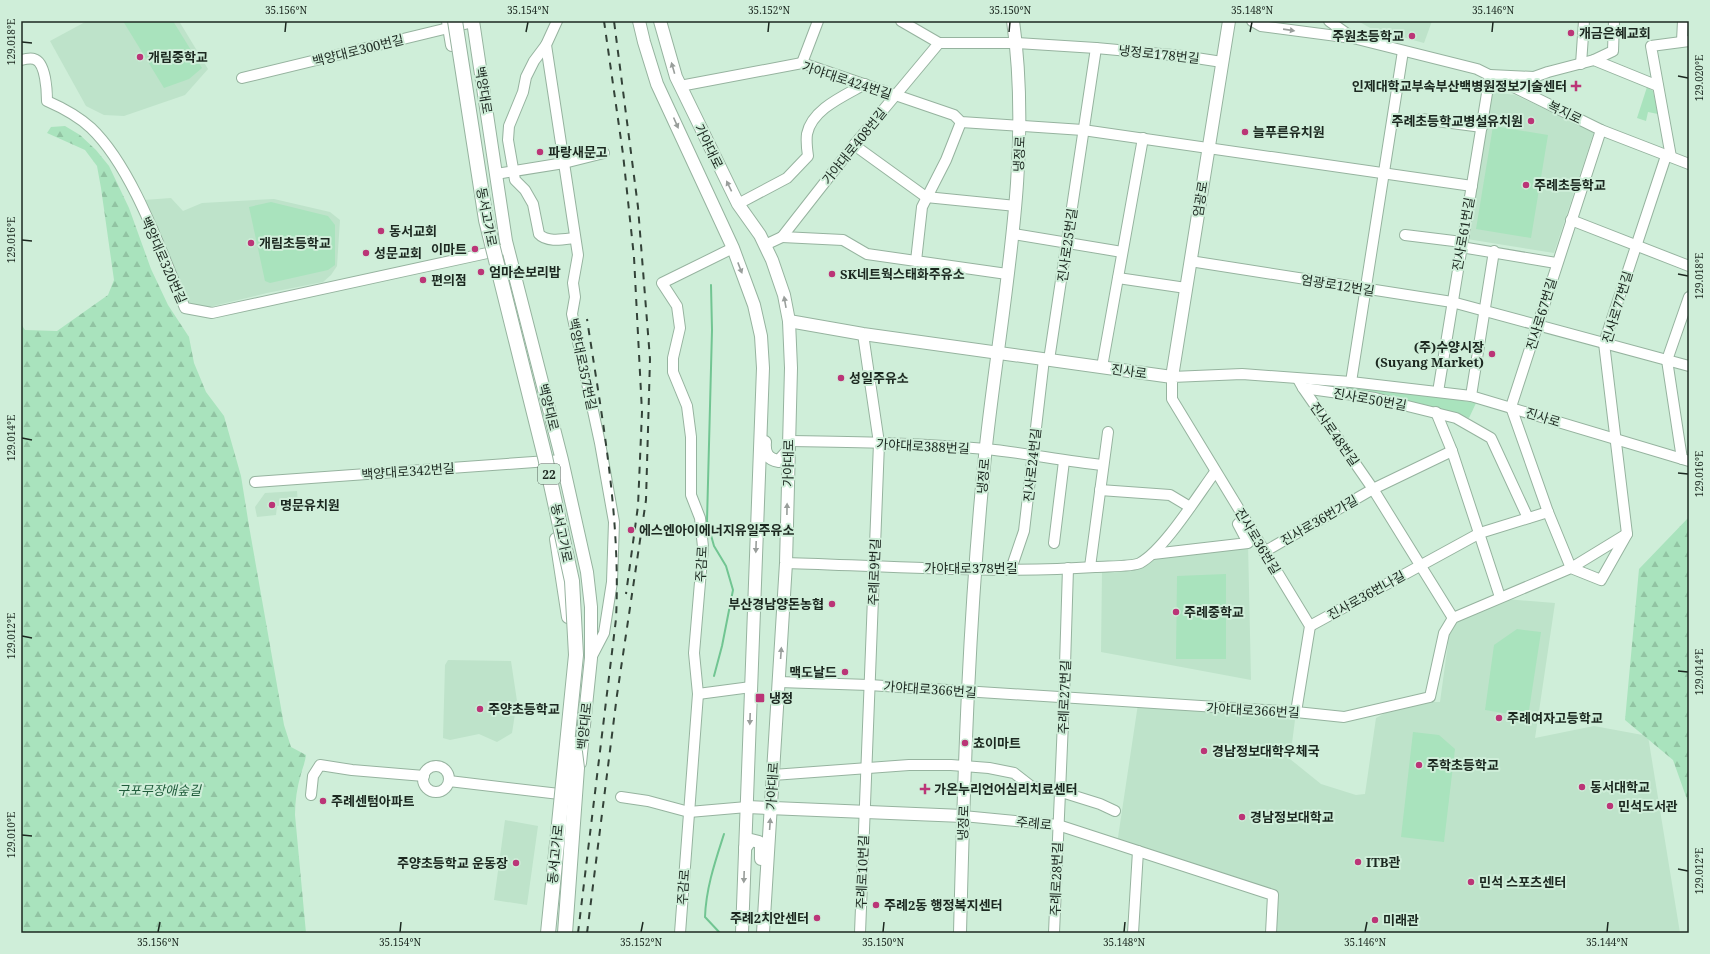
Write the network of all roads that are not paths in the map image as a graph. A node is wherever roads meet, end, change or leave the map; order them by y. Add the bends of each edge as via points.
1 (470, 21) edge
2 (557, 21) edge
3 (639, 21) edge
4 (660, 21) edge
5 (818, 21) edge
6 (901, 21) edge
7 (1013, 21) edge
8 (1229, 21) edge
9 (1252, 21) edge
10 (1329, 21) edge
11 (1584, 21) edge
12 (1614, 21) edge
13 (1683, 21) edge
14 (451, 23) edge
15 (1353, 38) junction
16 (1686, 41) edge
17 (939, 43) junction
18 (1016, 44) junction
19 (546, 45) junction
20 (1096, 48) junction
21 (1403, 51) junction
22 (21, 60) edge
23 (1594, 60) junction
24 (1222, 62) junction
25 (802, 63) junction
26 (1581, 64) junction
27 (1490, 75) junction
28 (242, 78) dead end
29 (865, 84) junction
30 (680, 86) junction
31 (1658, 86) junction
32 (895, 95) junction
33 (1421, 119) dead end
34 (961, 122) junction
35 (1020, 125) junction
36 (1482, 127) junction
37 (1083, 130) junction
38 (1600, 130) junction
39 (1143, 138) junction
40 (854, 145) junction
41 (1208, 147) junction
42 (604, 153) dead end
43 (1668, 156) junction
44 (564, 162) junction
45 (1689, 164) edge
46 (514, 171) junction
47 (496, 174) junction
48 (1384, 174) junction
49 (1472, 186) junction
50 (926, 197) junction
51 (738, 204) junction
52 (1016, 206) junction
53 (1571, 220) junction
54 (1014, 234) junction
55 (1405, 235) dead end
56 (782, 237) junction
57 (576, 238) junction
58 (1067, 244) junction
59 (1461, 244) junction
60 (765, 245) junction
61 (1637, 246) junction
62 (508, 248) junction
63 (733, 248) junction
64 (488, 252) junction
65 (1122, 252) junction
66 (1494, 252) junction
67 (916, 261) junction
68 (1190, 261) junction
69 (1556, 263) junction
70 (1689, 266) edge
71 (1007, 274) junction
72 (1118, 278) junction
73 (1186, 288) junction
74 (1366, 289) junction
75 (1689, 297) edge
76 (1452, 302) junction
77 (1485, 311) junction
78 (789, 321) junction
79 (1537, 325) junction
80 (863, 334) junction
81 (1604, 343) junction
82 (996, 352) junction
83 (1047, 359) junction
84 (1667, 360) junction
85 (1689, 366) edge
86 (1102, 367) junction
87 (1172, 377) junction
88 (1298, 378) junction
89 (1351, 382) junction
90 (1303, 388) junction
91 (1438, 392) junction
92 (1471, 396) junction
93 (762, 402) junction
94 (1511, 407) junction
95 (1436, 412) junction
96 (1108, 432) dead end
97 (1615, 440) junction
98 (879, 443) junction
99 (789, 446) junction
100 (986, 449) junction
101 (1452, 451) junction
102 (1033, 455) junction
103 (562, 460) junction
104 (1686, 460) edge
105 (1064, 461) junction
106 (539, 462) junction
107 (1103, 465) junction
108 (1215, 472) junction
109 (255, 482) dead end
110 (1373, 489) junction
111 (1100, 490) junction
112 (1190, 507) junction
113 (1548, 512) junction
114 (1244, 518) junction
115 (1528, 518) junction
116 (1480, 533) junction
117 (1627, 534) junction
118 (1054, 543) dead end
119 (1264, 552) junction
120 (1153, 554) junction
121 (786, 563) junction
122 (1421, 564) junction
123 (874, 566) junction
124 (1090, 567) junction
125 (1068, 568) junction
126 (1571, 568) junction
127 (1011, 569) junction
128 (974, 570) junction
129 (1500, 597) junction
130 (1453, 618) junction
131 (1310, 626) junction
132 (591, 658) junction
133 (779, 682) junction
134 (869, 685) junction
135 (751, 688) junction
136 (968, 692) junction
137 (698, 694) junction
138 (1064, 698) junction
139 (1296, 712) junction
140 (574, 744) junction
141 (965, 766) junction
142 (866, 768) junction
143 (773, 775) junction
144 (424, 776) junction
145 (449, 781) junction
146 (1060, 792) junction
147 (557, 794) junction
148 (311, 795) dead end
149 (576, 796) junction
150 (621, 797) dead end
151 (747, 807) junction
152 (771, 808) junction
153 (1115, 811) dead end
154 (689, 812) junction
155 (864, 812) junction
156 (963, 816) junction
157 (1058, 825) junction
158 (556, 839) junction
159 (745, 848) junction
160 (1138, 851) junction
161 (765, 882) junction
162 (539, 933) edge
163 (542, 933) edge
164 (548, 933) edge
165 (556, 933) edge
166 (562, 933) edge
167 (565, 933) edge
168 (680, 933) edge
169 (742, 933) edge
170 (763, 933) edge
171 (860, 933) edge
172 (960, 933) edge
173 (1054, 933) edge
174 (1133, 933) edge
175 (1271, 933) edge

1 - 14 street, 백양대로300번길
1 - 47 main road, 백양대로
1 - 140 highway, 동서고가로 / 22 via 495,216 563,496 580,578 584,612 584,657
2 - 19 street
3 -> 63 main road, 가야대로 via 657,84
30 -> 4 main road, 가야대로
5 - 25 street
6 - 17 street
7 - 18 main road, 냉정로
8 - 24 main road, 엄광로
9 -> 15 street via 1262,26
10 - 15 street, 복지로
11 - 26 street
12 - 23 street via 1613,51
13 - 16 street
14 - 28 street, 백양대로300번길
14 - 64 main road, 백양대로
14 - 158 highway, 동서고가로 / 22, bridge via 486,220 545,457 572,581 576,655
15 - 21 street, 복지로
16 - 31 street, 진사로77번길 via 1651,46
17 - 18 street, 냉정로178번길
17 - 32 street, 가야대로408번길
18 - 20 street, 냉정로178번길
18 - 35 main road, 냉정로
19 - 44 street, 백양대로357번길
19 - 46 street via 526,77 523,92 509,126 508,140
20 - 24 street, 냉정로178번길
20 - 37 street
21 - 27 street, 복지로 via 1477,69
21 - 48 street
22 - 64 street, 백양대로320번길 via 38,61 45,74 47,101 65,109 91,128 112,152 139,201 185,308 212,314
23 - 26 street
23 - 31 street
24 - 41 main road, 엄광로
25 - 29 street, 가야대로424번길
25 - 30 street, 가야대로424번길
26 - 27 street via 1534,78
27 - 36 street, 진사로61번길
27 - 38 street, 복지로
29 - 32 street, 가야대로424번길
29 - 51 street via 817,115 807,134 808,156 787,178
51 -> 30 main road, 가야대로
31 - 43 street, 진사로77번길
32 - 34 street, 가야대로424번길 via 954,115
32 - 40 street, 가야대로408번길
33 - 36 street
34 - 35 street, 가야대로424번길
34 - 50 street via 946,160
35 - 37 street, 가야대로424번길
35 - 52 main road, 냉정로
36 - 49 street, 진사로61번길
37 - 39 street, 가야대로424번길
37 - 58 street, 진사로25번길
38 - 43 street, 복지로
38 - 53 street, 진사로67번길
39 - 41 street, 가야대로424번길
39 - 65 street
40 - 50 street
40 - 56 street, 가야대로408번길
41 - 48 street, 가야대로424번길
41 - 68 main road, 엄광로
42 - 44 street
43 - 45 street, 복지로
43 - 61 street, 진사로77번길
44 - 46 street
44 - 57 street, 백양대로357번길
46 - 47 street
46 - 57 street via 516,180 533,204 542,237
47 - 62 main road, 백양대로
48 - 49 street, 가야대로424번길
48 - 74 street
49 - 59 street, 진사로61번길
50 - 52 street
50 - 67 street via 922,207
51 - 60 main road, 가야대로
52 - 54 main road, 냉정로
53 - 61 street
53 - 69 street, 진사로67번길
54 - 58 street
54 - 71 main road, 냉정로
55 - 59 street
56 - 60 street, 가야대로408번길
56 - 67 street via 843,240 867,254
57 - 132 street, 백양대로357번길 via 578,255 573,283 575,297 572,314 614,522 612,582 604,633
58 - 65 street
58 - 83 street, 진사로25번길
59 - 66 street
59 - 76 street, 진사로61번길
78 -> 60 main road, 가야대로 via 784,295
61 - 70 street
61 - 81 street, 진사로77번길
62 - 64 street, 백양대로320번길
62 - 103 main road, 백양대로
63 -> 93 main road, 가야대로 via 754,305 761,336
63 - 137 street, 주감로 via 662,283 676,306 680,328 673,358 673,372 687,406 691,437 691,495 700,518 703,547 694,653
64 - 106 main road, 백양대로
65 - 72 street
66 - 69 street
66 - 77 street
67 - 71 street
68 - 73 main road, 엄광로
68 - 74 street, 엄광로12번길
69 - 79 street, 진사로67번길
71 - 82 main road, 냉정로
72 - 73 street
72 - 86 street
73 - 87 main road, 엄광로
74 - 76 street, 엄광로12번길
74 - 89 street
75 - 84 street
76 - 77 street, 엄광로12번길
76 - 91 street, 진사로61번길
77 - 79 street, 엄광로12번길
77 - 92 street
78 - 80 main road, 진사로
78 - 99 main road, 가야대로
79 - 81 street, 엄광로12번길
79 - 94 street, 진사로67번길
80 - 82 main road, 진사로
80 - 98 street, 주례로9번길
81 - 84 street, 엄광로12번길
81 - 97 street, 진사로77번길
82 - 83 main road, 진사로
82 - 100 main road, 냉정로
83 - 86 main road, 진사로
83 - 102 street, 진사로24번길
84 - 85 street, 엄광로12번길
84 - 104 street
86 - 87 main road, 진사로
87 - 88 street, 진사로 via 1242,374
87 - 108 street, 진사로36번길 via 1172,399
88 - 89 street, 진사로
88 - 90 street, 진사로48번길
89 - 91 street, 진사로
90 - 95 street, 진사로50번길 via 1375,398
90 - 110 street, 진사로48번길
91 - 92 street, 진사로
92 - 94 street, 진사로
93 - 99 main road via 767,457 779,461
93 -> 135 main road, 가야대로
94 - 97 street, 진사로
94 - 113 street
95 - 101 street
95 - 115 street, 진사로50번길 via 1456,418 1491,438
96 - 107 street
97 - 104 street, 진사로
97 - 117 street
98 - 99 street, 가야대로388번길
98 - 100 street, 가야대로388번길
98 - 123 street, 주례로9번길
121 -> 99 main road, 가야대로
100 - 102 street, 가야대로388번길
100 - 128 main road, 냉정로
101 - 110 street
101 - 116 street
102 - 105 street, 가야대로388번길
102 - 127 street, 진사로24번길 via 1024,531
103 - 106 street, 백양대로342번길
103 - 132 main road, 백양대로 via 587,572 591,607
105 - 107 street, 가야대로388번길
105 - 118 street
106 - 109 street, 백양대로342번길
106 - 147 main road, 백양대로 via 557,542 570,638 570,678
107 - 111 street
108 - 112 street, 가야대로378번길
108 - 114 street, 진사로36번길
110 - 119 street, 진사로36번가길
110 - 122 street, 진사로48번길
111 - 112 street via 1170,495
111 - 124 street
112 - 120 street, 가야대로378번길
113 - 115 street
113 - 126 street
114 - 119 street, 진사로36번길
114 - 120 street, 가야대로378번길 via 1238,524 1248,543
115 - 116 street
116 - 122 street
116 - 129 street
117 - 126 street
117 - 126 street via 1601,580
119 - 131 street, 진사로36번길
120 - 124 street, 가야대로378번길 via 1139,564
121 - 123 street, 가야대로378번길
133 -> 121 main road, 가야대로
122 - 130 street, 진사로48번길
122 - 131 street, 진사로36번나길
123 - 128 street, 가야대로378번길
123 - 134 street, 주례로9번길
124 - 125 street, 가야대로378번길
125 - 127 street, 가야대로378번길
125 - 138 street, 주례로27번길
126 - 129 street
127 - 128 street, 가야대로378번길
128 - 136 main road, 냉정로
129 - 130 street
130 - 139 street, 가야대로366번길 via 1444,633 1430,697 1344,717
131 - 139 street
132 - 149 main road, 백양대로
133 - 134 street, 가야대로366번길
133 - 143 main road, 가야대로
134 - 136 street, 가야대로366번길
134 - 142 street, 주례로9번길
135 - 137 street
135 -> 151 main road, 가야대로
136 - 138 street, 가야대로366번길
136 - 141 main road, 냉정로
137 - 154 street, 주감로
138 - 139 street, 가야대로366번길
138 - 146 street, 주례로27번길
140 - 165 highway, 동서고가로 / 22, bridge
140 - 167 highway, bridge via 577,768
141 - 142 street via 909,765
141 - 146 street via 1010,772 1029,786
141 - 156 main road, 냉정로
142 - 143 street
142 - 155 street, 주례로9번길
143 - 152 main road, 가야대로
144 - 145 street via 430,767 438,766 446,770
144 - 145 street via 427,788 435,792 443,790
144 - 148 street via 320,765 313,776
145 - 147 street
146 - 153 street
146 - 157 street, 주례로27번길
147 - 149 street
147 - 163 main road, 백양대로
149 - 166 main road, 백양대로
150 - 154 street
151 - 152 main road, 주례로
151 - 154 street
151 - 159 main road, 가야대로
152 - 155 main road, 주례로
161 -> 152 main road, 가야대로
154 - 168 street, 주감로
155 - 156 main road, 주례로
155 - 171 street, 주례로10번길
156 - 157 street, 주례로
156 - 172 main road, 냉정로
157 - 160 street, 주례로
157 - 173 street, 주례로28번길
158 - 162 highway via 545,872
158 - 164 highway, 동서고가로 / 22, bridge
159 - 161 main road via 751,840 759,842 761,870
159 -> 169 main road, 가야대로
160 - 174 street
160 - 175 street, 주례로 via 1273,895
161 - 170 main road, 가야대로

